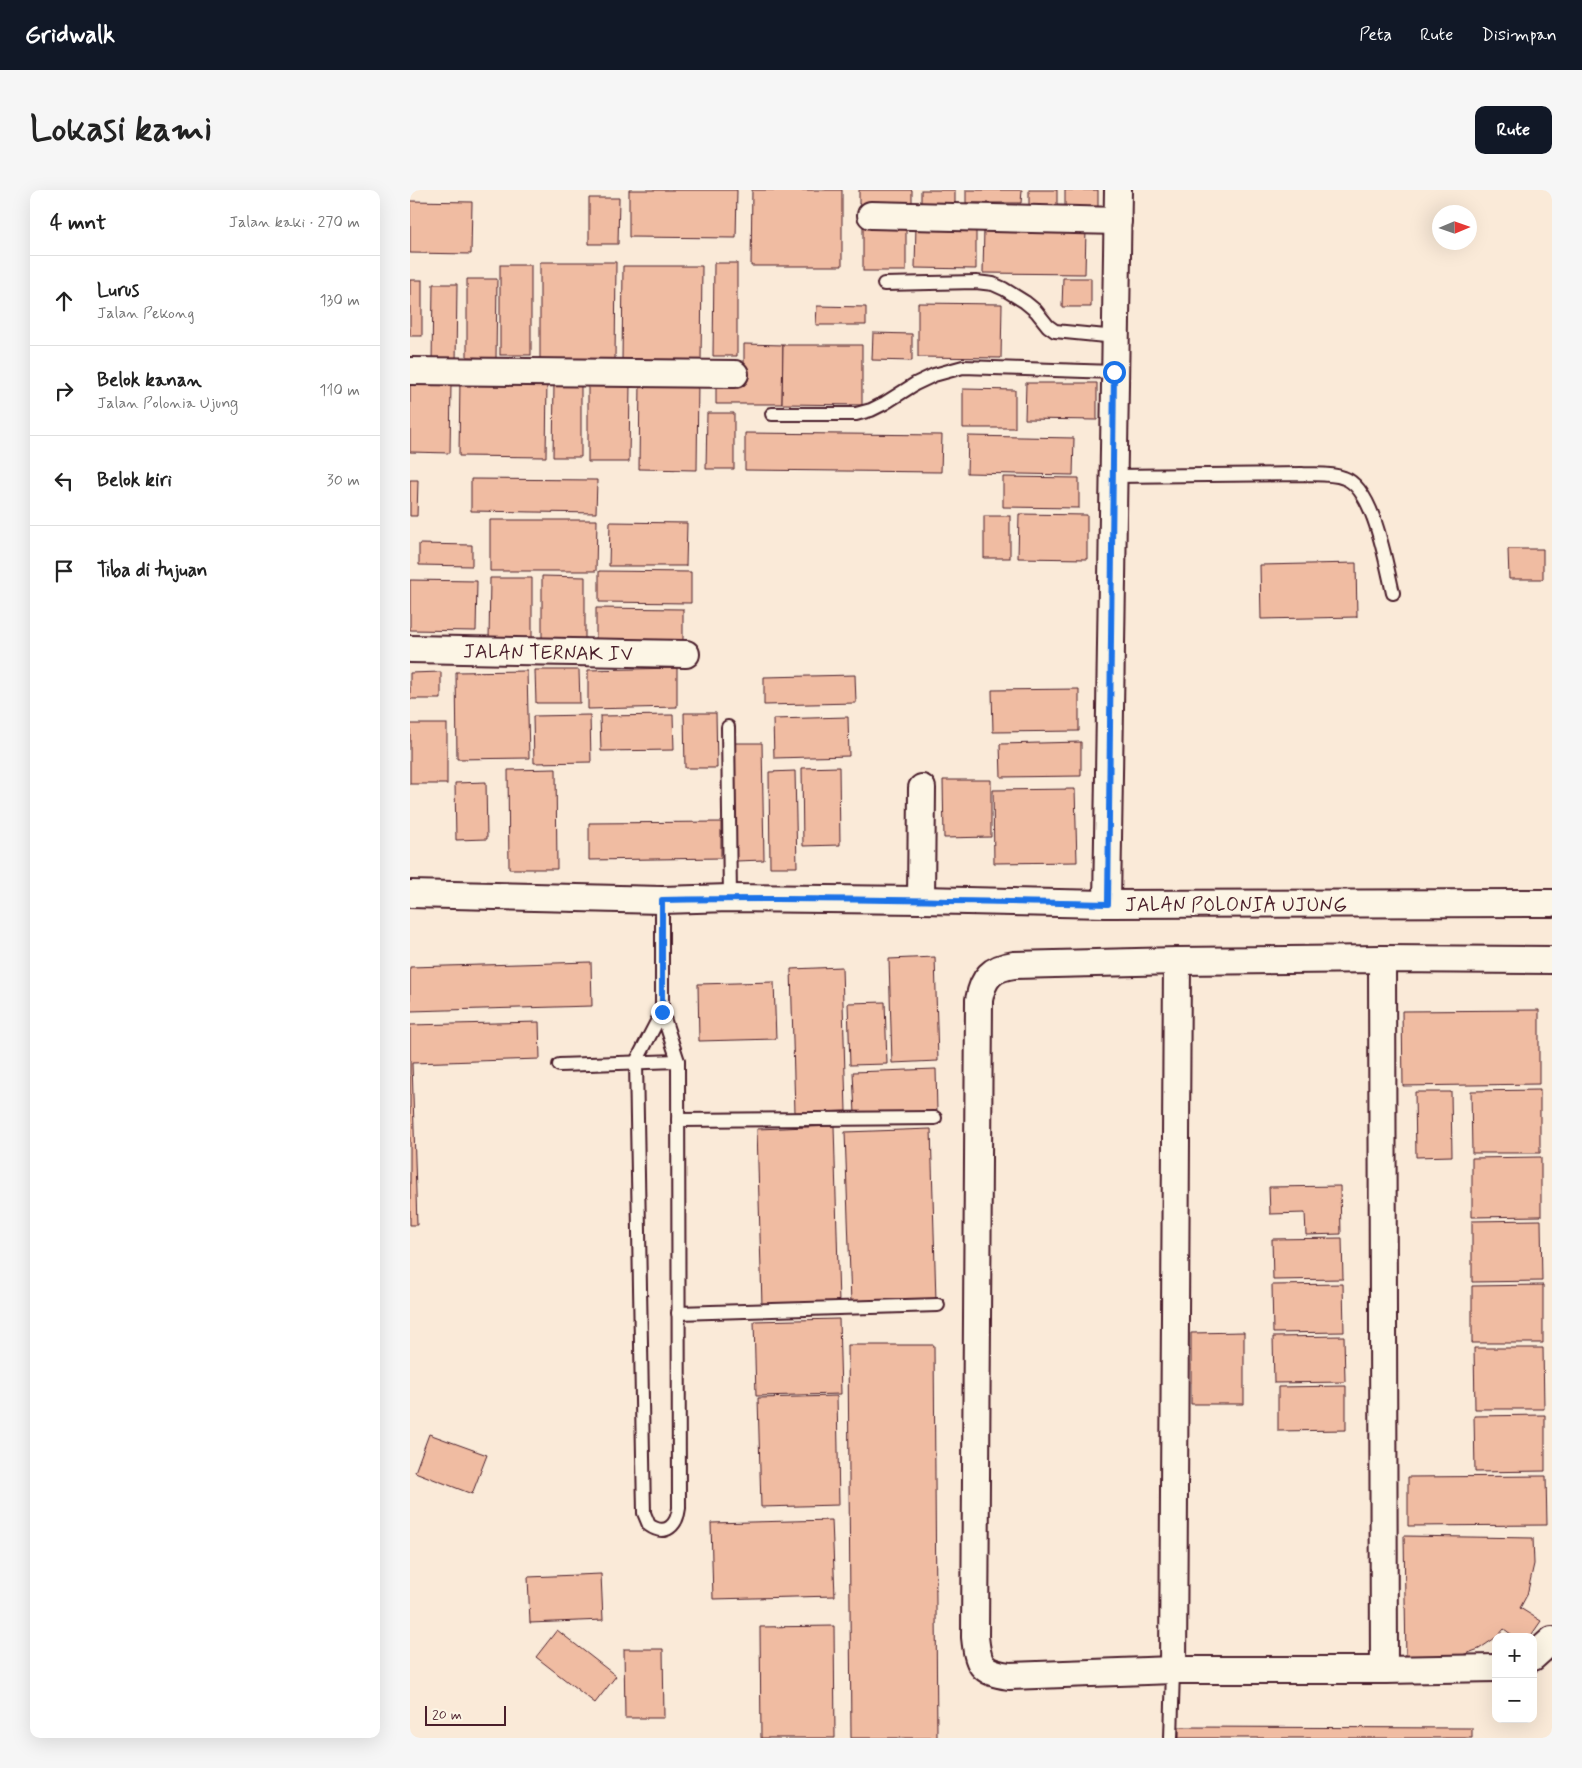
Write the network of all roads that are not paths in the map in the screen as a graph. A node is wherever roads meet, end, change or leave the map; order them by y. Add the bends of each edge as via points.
1 (1118, 190) edge
2 (870, 215) dead end
3 (1118, 220) junction
4 (884, 284) dead end
5 (1116, 337) junction
6 (410, 371) edge
7 (1114, 372) junction
8 (735, 374) dead end
9 (772, 414) dead end
10 (1113, 476) junction
11 (1393, 593) dead end
12 (410, 649) edge
13 (686, 654) dead end
14 (728, 726) dead end
15 (922, 788) dead end
16 (410, 894) edge
17 (730, 898) junction
18 (662, 900) junction
19 (921, 900) junction
20 (1552, 903) edge
21 (1108, 904) junction
22 (1382, 959) junction
23 (1552, 960) edge
24 (1177, 961) junction
25 (662, 1012) junction
26 (678, 1061) junction
27 (636, 1062) junction
28 (559, 1065) dead end
29 (935, 1118) dead end
30 (678, 1120) junction
31 (938, 1305) dead end
32 (678, 1313) junction
33 (1552, 1640) edge
34 (1537, 1653) edge
35 (1492, 1668) edge
36 (1173, 1670) junction
37 (1384, 1670) junction
38 (1171, 1738) edge

1 - 3 street
2 - 3 street
3 - 5 street
4 - 5 lane via 993,284 1025,302 1055,332
5 - 7 street
6 - 8 street
7 - 9 lane via 963,368 943,372 915,384 885,403 856,414
7 - 10 street
10 - 11 lane via 1302,474 1345,478 1356,484 1368,502
10 - 21 street
12 - 13 street, JALAN TERNAK IV
14 - 17 lane
15 - 19 street
16 - 18 street, JALAN POLONIA UJUNG
17 - 18 street, JALAN POLONIA UJUNG
17 - 19 street, JALAN POLONIA UJUNG
18 - 25 lane
19 - 21 street, JALAN POLONIA UJUNG
20 - 21 street, JALAN POLONIA UJUNG
22 - 23 street
22 - 24 street
22 - 37 street
24 - 36 street
24 - 36 street via 1003,967 993,971 981,989 975,1627 981,1663 994,1674
25 - 26 lane
25 - 27 lane
26 - 27 lane
26 - 30 lane
27 - 28 lane
27 - 32 lane via 644,1513 647,1522 656,1529 672,1526 679,1508
29 - 30 lane
30 - 32 lane
31 - 32 lane
33 - 34 street
35 - 37 street
36 - 37 street
36 - 38 lane

